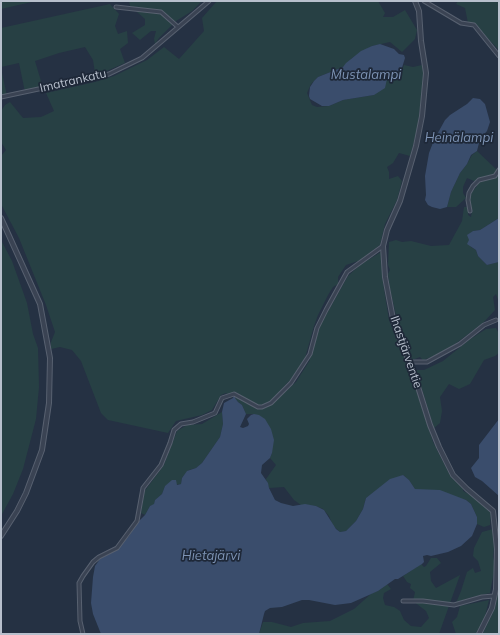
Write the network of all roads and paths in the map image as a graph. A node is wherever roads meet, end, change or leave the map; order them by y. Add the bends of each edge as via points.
1 (209, 1) edge
2 (415, 1) edge
3 (424, 1) edge
4 (116, 7) dead end
5 (178, 27) junction
6 (499, 56) edge
7 (1, 97) edge
8 (499, 170) edge
9 (470, 211) dead end
10 (1, 218) edge
11 (383, 246) junction
12 (496, 320) dead end
13 (410, 362) junction
14 (1, 536) edge
15 (494, 596) junction
16 (403, 601) dead end
17 (83, 634) edge
18 (479, 634) edge

1 - 5 street, Imatrankatu
2 - 11 street, Ihastjärventie via 419,11 426,73 422,116 400,200
3 - 6 street via 461,24 474,25
4 - 5 street via 161,12
5 - 7 street, Imatrankatu via 142,58 109,74
8 - 9 street via 495,176 479,180 473,186 468,200
10 - 14 street via 40,304 50,358 49,402 42,450 17,512
11 - 13 street, Ihastjärventie via 385,277 394,319
11 - 17 street via 347,272 317,328 310,354 291,383 271,403 262,407 234,394 222,398 215,413 182,424 174,430 161,465 143,488 137,521 117,548 93,562 79,583
12 - 13 street via 427,362
13 - 15 street, Ihastjärventie via 430,425 453,475 466,490 493,511 497,549
15 - 16 street via 482,596 454,605
15 - 18 street, Ihastjärventie via 492,608

